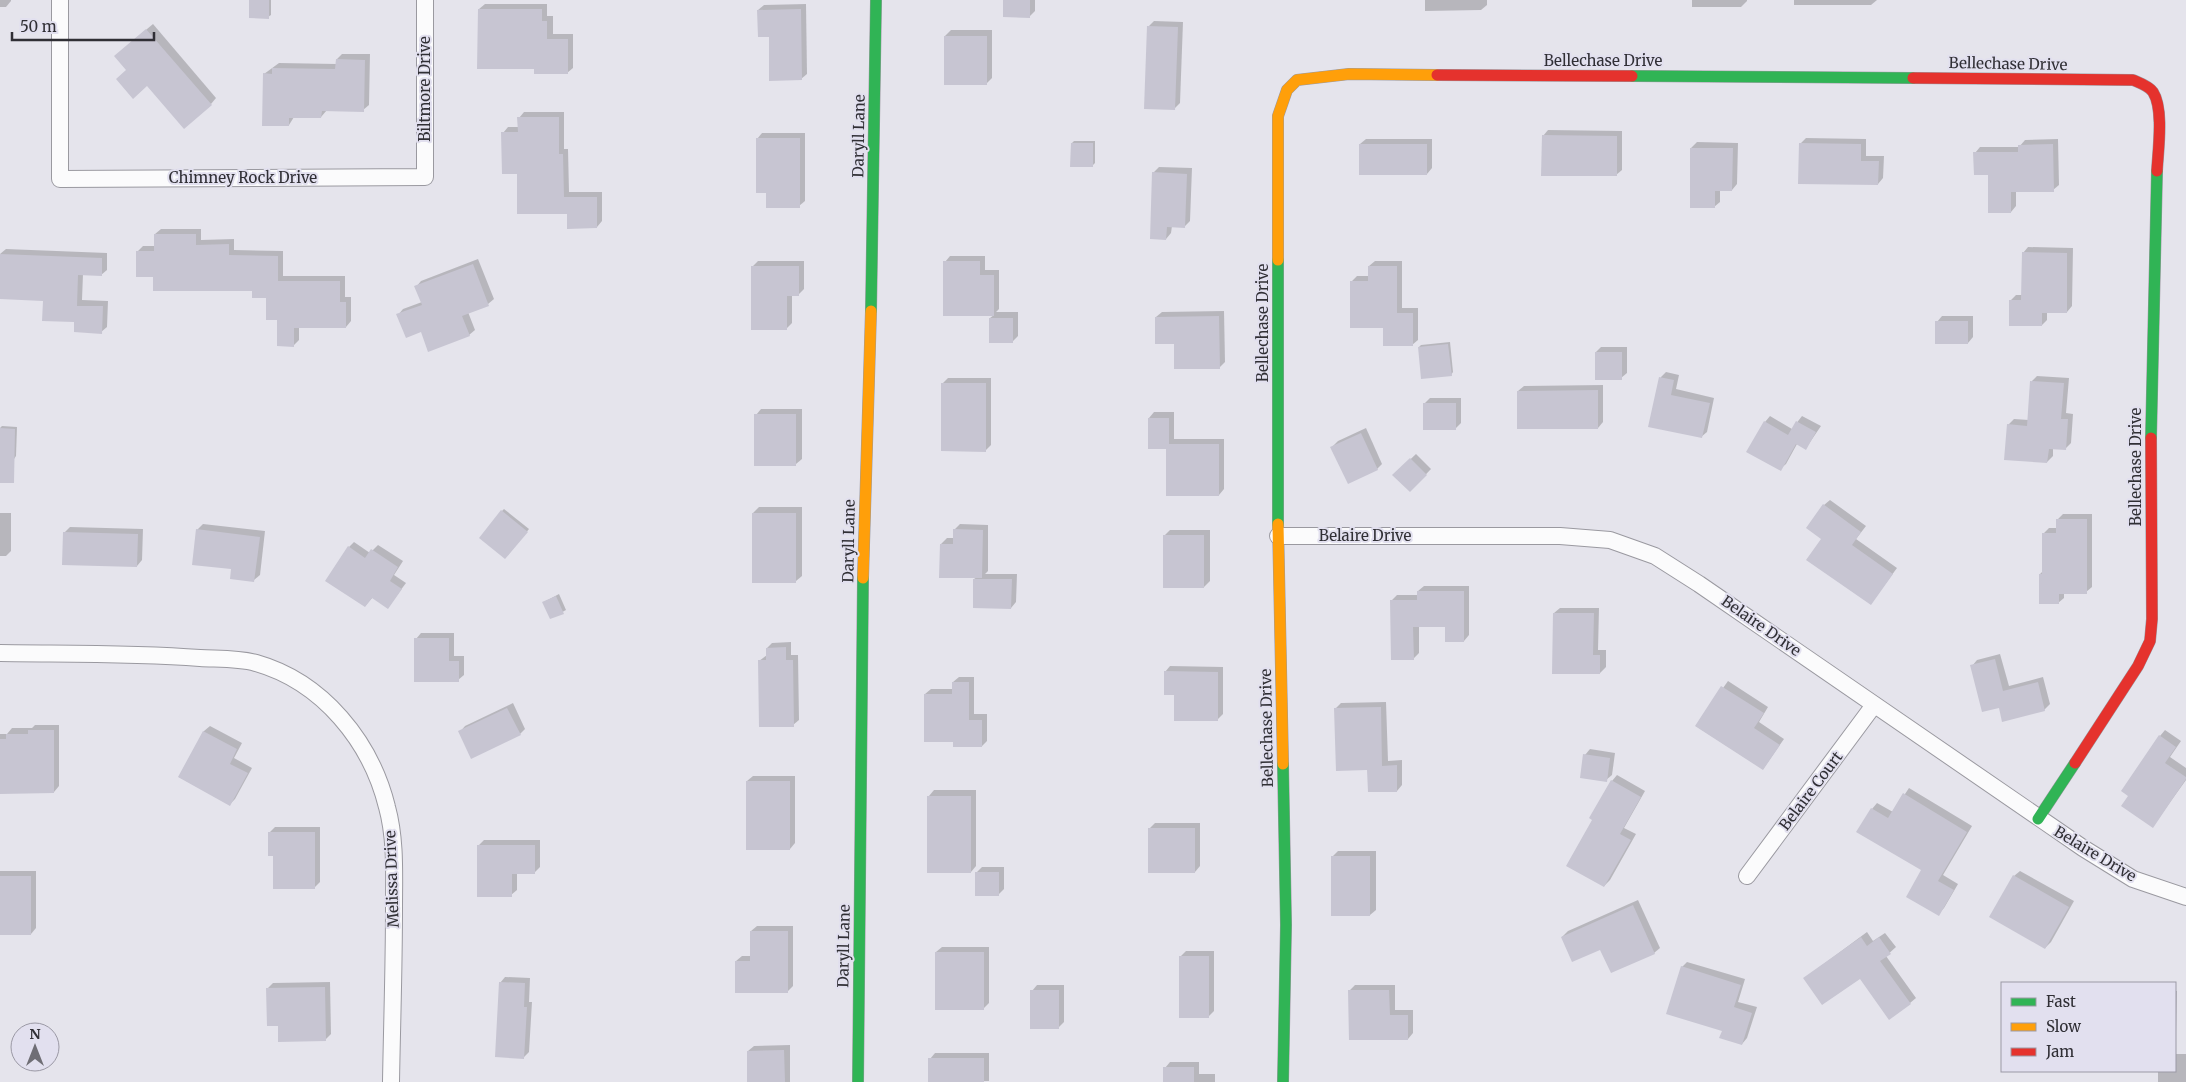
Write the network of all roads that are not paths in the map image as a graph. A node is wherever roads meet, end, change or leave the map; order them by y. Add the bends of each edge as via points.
1 (60, 0) edge
2 (425, 0) edge
3 (876, 0) edge
4 (425, 177) joint
5 (1278, 536) junction
6 (0, 653) edge
7 (1874, 705) junction
8 (2038, 819) junction
9 (1747, 876) dead end
10 (2186, 896) edge
11 (391, 1082) edge
12 (858, 1082) edge
13 (1282, 1082) edge

1 - 4 street, Chimney Rock Drive via 60,179
2 - 4 street, Biltmore Drive
3 - 12 street, Daryll Lane via 863,567
5 - 7 street, Belaire Drive via 1560,536 1610,540 1655,556 1700,584
5 - 8 street, Bellechase Drive via 1278,116 1287,90 1297,80 1349,74 1813,77 2133,80 2150,86 2157,100 2159,117 2152,285 2150,641 2138,666
5 - 13 street, Bellechase Drive via 1286,925
6 - 11 street, Melissa Drive via 167,656 256,662 316,693 338,715 359,739 378,779 394,849
7 - 8 street, Belaire Drive
7 - 9 street, Belaire Court
8 - 10 street, Belaire Drive via 2133,879

